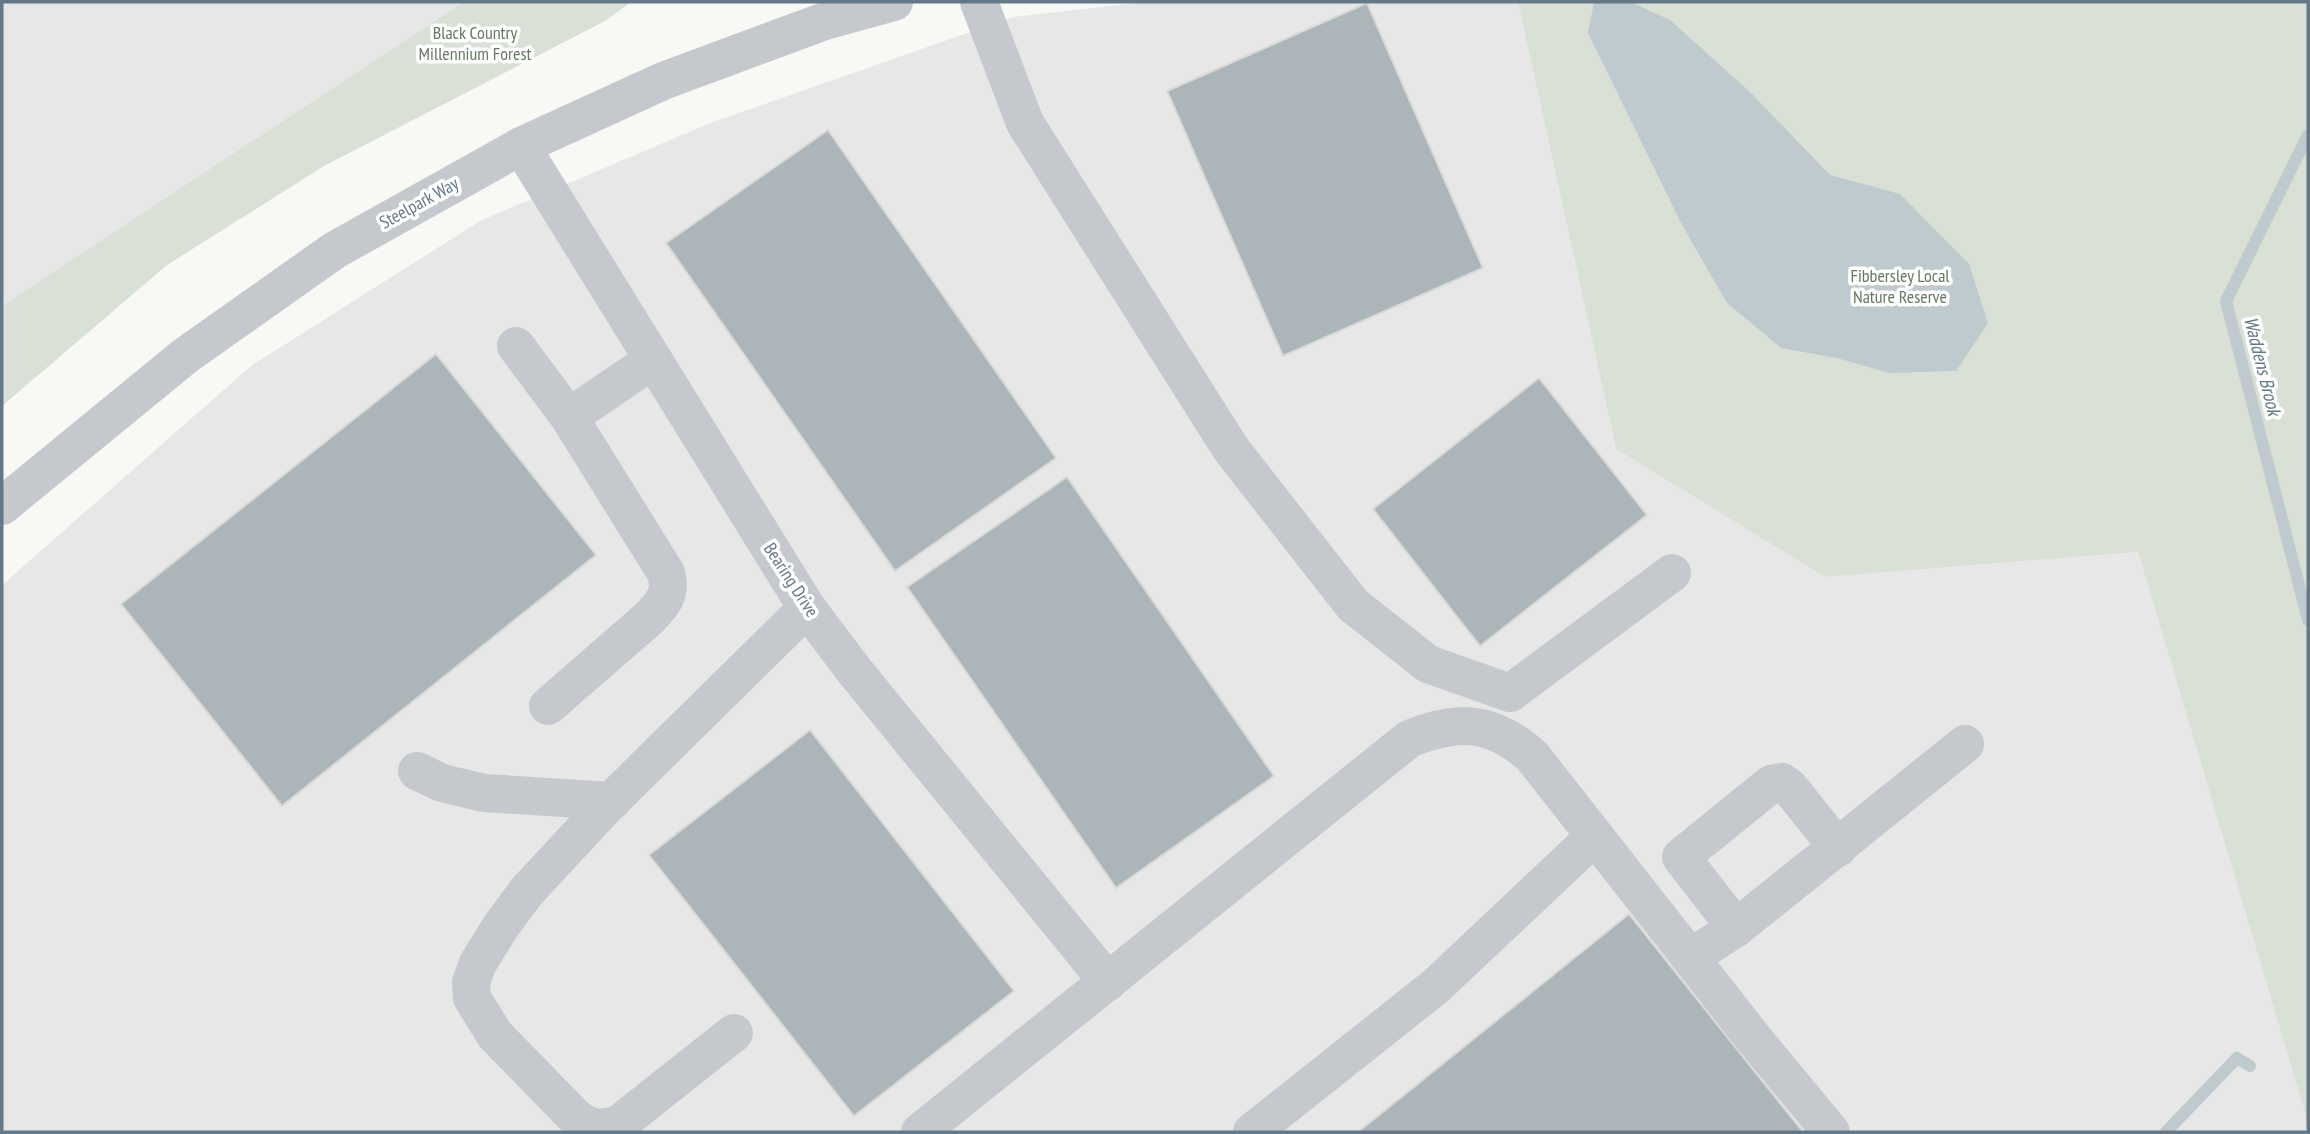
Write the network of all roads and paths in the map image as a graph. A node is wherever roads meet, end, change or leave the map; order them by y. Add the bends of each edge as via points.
1 (894, 2) edge
2 (979, 2) edge
3 (821, 11) edge
4 (520, 146) junction
5 (516, 346) dead end
6 (653, 360) junction
7 (569, 417) junction
8 (2, 506) edge
9 (1672, 573) dead end
10 (807, 608) junction
11 (548, 706) dead end
12 (1965, 744) dead end
13 (417, 771) dead end
14 (612, 801) junction
15 (1594, 837) junction
16 (1838, 848) junction
17 (1736, 928) junction
18 (1690, 957) junction
19 (1108, 982) junction
20 (734, 1033) dead end
21 (920, 1132) edge
22 (1252, 1132) edge
23 (1831, 1132) edge

1 - 3 street, Steelpark Way
2 - 9 street via 1025,123 1087,224 1231,449 1353,605 1428,664 1510,693
3 - 4 street, Steelpark Way
4 - 6 street, Bearing Drive
4 - 8 street, Steelpark Way via 335,250 185,356
5 - 7 street
6 - 7 street
6 - 10 street, Bearing Drive
7 - 11 street via 670,585 660,608
10 - 14 street
10 - 19 street, Bearing Drive
12 - 16 street
13 - 14 street via 442,783 484,793
14 - 20 street via 527,891 501,926 478,963 471,982 472,998 495,1035 575,1117 594,1128 619,1124
15 - 18 street
15 - 19 street via 1532,756 1513,739 1486,727 1460,724 1432,729 1387,756
15 - 22 street via 1436,986
16 - 17 street
16 - 17 street via 1790,788 1782,782 1771,784 1682,857
17 - 18 street
18 - 23 street
19 - 21 street

